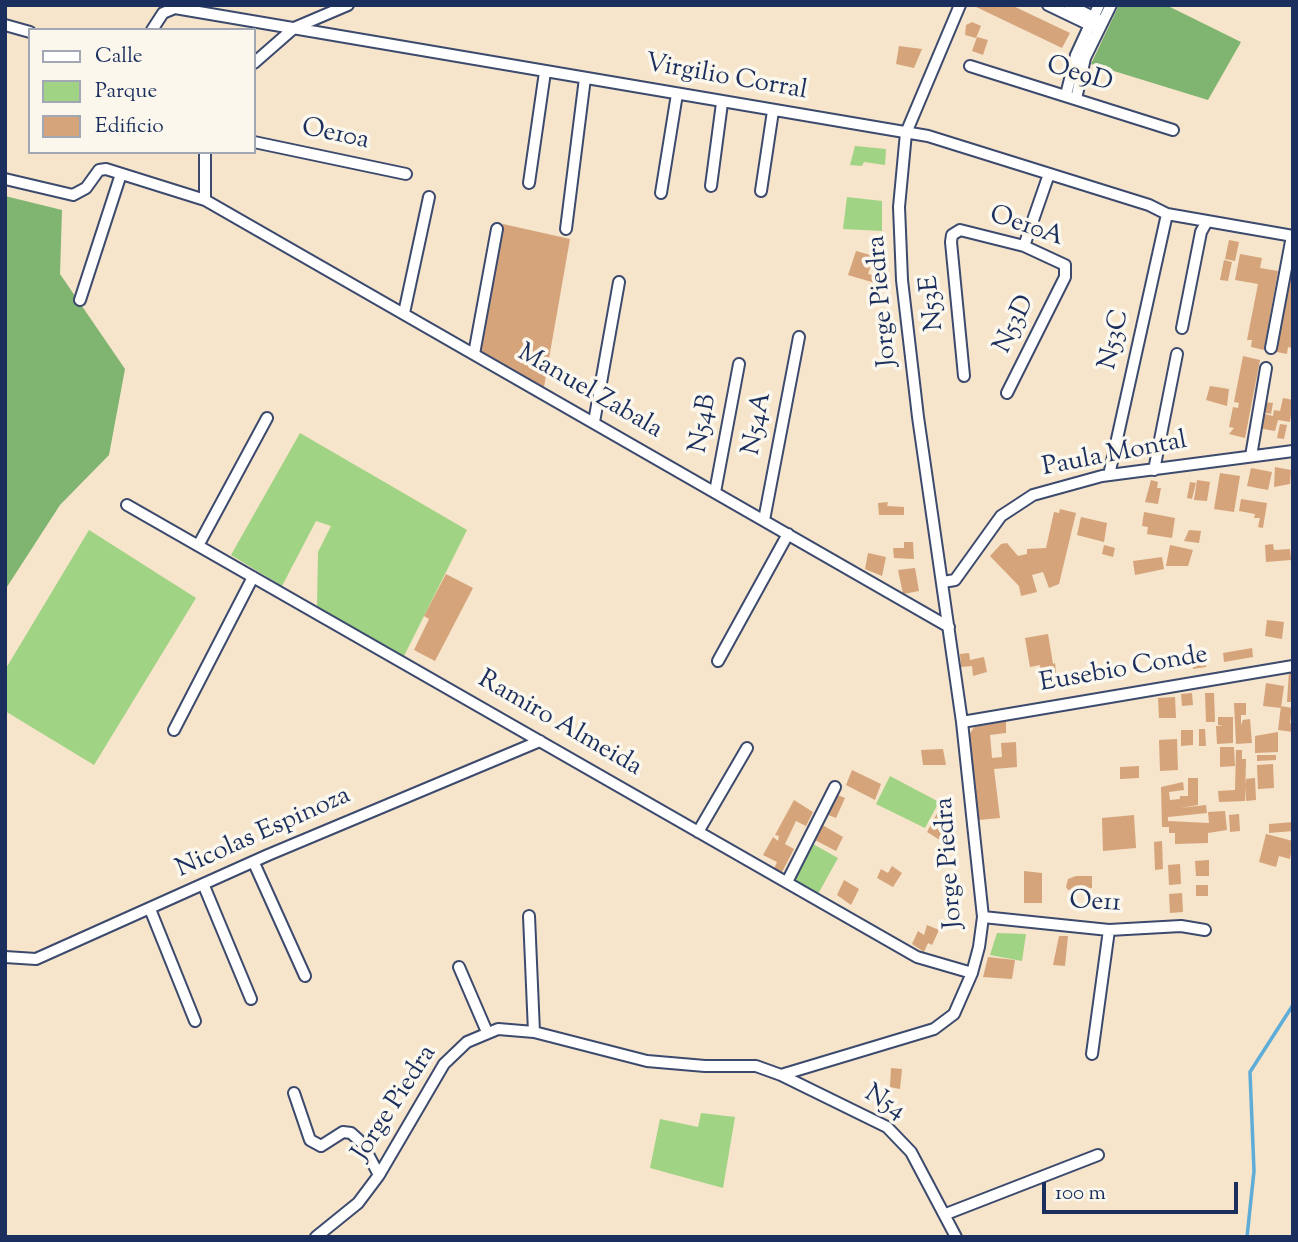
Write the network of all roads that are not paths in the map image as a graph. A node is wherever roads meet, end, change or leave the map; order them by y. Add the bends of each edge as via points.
1 (348, 5) edge
2 (1048, 5) edge
3 (1069, 5) edge
4 (1099, 5) edge
5 (1111, 5) edge
6 (957, 6) edge
7 (1096, 24) junction
8 (5, 25) edge
9 (153, 28) edge
10 (294, 28) junction
11 (28, 31) edge
12 (256, 61) edge
13 (970, 66) dead end
14 (545, 72) junction
15 (585, 78) junction
16 (677, 94) junction
17 (1071, 97) junction
18 (722, 103) junction
19 (773, 111) junction
20 (1173, 130) dead end
21 (906, 133) junction
22 (256, 142) edge
23 (205, 154) edge
24 (121, 174) junction
25 (406, 174) dead end
26 (1049, 174) junction
27 (5, 179) edge
28 (529, 183) dead end
29 (711, 186) dead end
30 (761, 191) dead end
31 (662, 193) dead end
32 (429, 197) dead end
33 (205, 200) junction
34 (1167, 214) junction
35 (1206, 223) junction
36 (497, 229) dead end
37 (566, 229) dead end
38 (960, 230) joint
39 (1292, 236) edge
40 (1024, 246) junction
41 (1065, 277) joint
42 (618, 282) dead end
43 (80, 300) dead end
44 (404, 313) junction
45 (1182, 328) dead end
46 (799, 337) dead end
47 (1270, 348) dead end
48 (474, 354) junction
49 (1177, 354) dead end
50 (739, 364) dead end
51 (1266, 368) dead end
52 (964, 376) dead end
53 (1007, 393) dead end
54 (267, 418) dead end
55 (594, 422) junction
56 (1293, 451) edge
57 (1251, 456) junction
58 (1154, 470) junction
59 (1109, 475) junction
60 (716, 492) junction
61 (127, 505) dead end
62 (764, 520) junction
63 (788, 534) junction
64 (199, 544) junction
65 (253, 578) junction
66 (943, 582) junction
67 (949, 627) junction
68 (718, 661) dead end
69 (1293, 666) edge
70 (962, 722) junction
71 (174, 730) dead end
72 (540, 741) junction
73 (747, 748) dead end
74 (835, 787) dead end
75 (698, 832) junction
76 (254, 863) junction
77 (786, 882) junction
78 (204, 886) junction
79 (150, 909) junction
80 (529, 916) dead end
81 (983, 918) junction
82 (1109, 930) junction
83 (1205, 930) dead end
84 (5, 957) edge
85 (459, 967) dead end
86 (972, 973) junction
87 (305, 976) dead end
88 (251, 999) dead end
89 (195, 1021) dead end
90 (487, 1032) junction
91 (534, 1032) junction
92 (1092, 1054) dead end
93 (781, 1075) junction
94 (294, 1093) dead end
95 (1098, 1156) dead end
96 (379, 1175) junction
97 (946, 1214) junction
98 (316, 1237) edge
99 (956, 1237) edge

1 - 10 street
2 - 7 street
3 - 7 street
4 - 7 street
5 - 7 street
6 - 21 street, Jorge Piedra
7 - 17 street via 1076,55
8 - 11 street
9 - 10 street, Virgilio Corral via 163,13 175,8
10 - 12 street
10 - 14 street, Virgilio Corral
13 - 17 street, Oe9D
14 - 15 street, Virgilio Corral
14 - 28 street
15 - 16 street, Virgilio Corral
15 - 37 street
16 - 18 street, Virgilio Corral
16 - 31 street
17 - 20 street, Oe9D
18 - 19 street, Virgilio Corral
18 - 29 street
19 - 21 street, Virgilio Corral
19 - 30 street
21 - 26 street, Virgilio Corral
21 - 66 street, Jorge Piedra via 899,206 902,279
22 - 25 street, Oe10a
23 - 33 street
24 - 27 street via 99,170 86,188 73,195
24 - 33 street, Manuel Zabala
24 - 43 street
26 - 34 street, Virgilio Corral
26 - 40 street
32 - 44 street
33 - 44 street, Manuel Zabala
34 - 35 street, Virgilio Corral
34 - 59 street, N53C
35 - 39 street, Virgilio Corral
35 - 45 street
36 - 48 street
38 - 40 street, Oe10A
38 - 52 street, N53E via 951,242
39 - 47 street
40 - 41 street, Oe10A via 1065,265
41 - 53 street, N53D
42 - 55 street
44 - 48 street, Manuel Zabala
46 - 62 street, N54A
48 - 55 street, Manuel Zabala
49 - 58 street
50 - 60 street, N54B
51 - 57 street
54 - 64 street
55 - 60 street, Manuel Zabala
56 - 57 street, Paula Montal
57 - 58 street, Paula Montal
58 - 59 street, Paula Montal
59 - 66 street, Paula Montal via 1021,501 1001,516 956,580
60 - 62 street, Manuel Zabala
61 - 64 street, Ramiro Almeida
62 - 63 street, Manuel Zabala
63 - 67 street, Manuel Zabala
63 - 68 street
64 - 65 street, Ramiro Almeida
65 - 71 street
65 - 72 street, Ramiro Almeida
66 - 67 street, Jorge Piedra
67 - 70 street, Jorge Piedra
69 - 70 street, Eusebio Conde
70 - 81 street, Jorge Piedra
72 - 75 street, Ramiro Almeida
72 - 76 street, Nicolas Espinoza
73 - 75 street
74 - 77 street
75 - 77 street, Ramiro Almeida
76 - 78 street, Nicolas Espinoza
76 - 87 street
77 - 86 street, Ramiro Almeida via 917,957
78 - 79 street, Nicolas Espinoza
78 - 88 street
79 - 84 street, Nicolas Espinoza via 36,959
79 - 89 street
80 - 91 street
81 - 82 street, Oe11
81 - 86 street, Jorge Piedra
82 - 83 street, Oe11 via 1181,926
82 - 92 street
85 - 90 street
86 - 93 street, Jorge Piedra via 954,1014 934,1029
90 - 91 street
90 - 96 street, Jorge Piedra via 467,1042 444,1064
91 - 93 street via 647,1060 756,1066
93 - 97 street, N54 via 887,1127 911,1152
94 - 96 street via 310,1140 321,1146 343,1132 351,1133 362,1143
95 - 97 street
96 - 98 street, Jorge Piedra via 358,1203
97 - 99 street, N54

